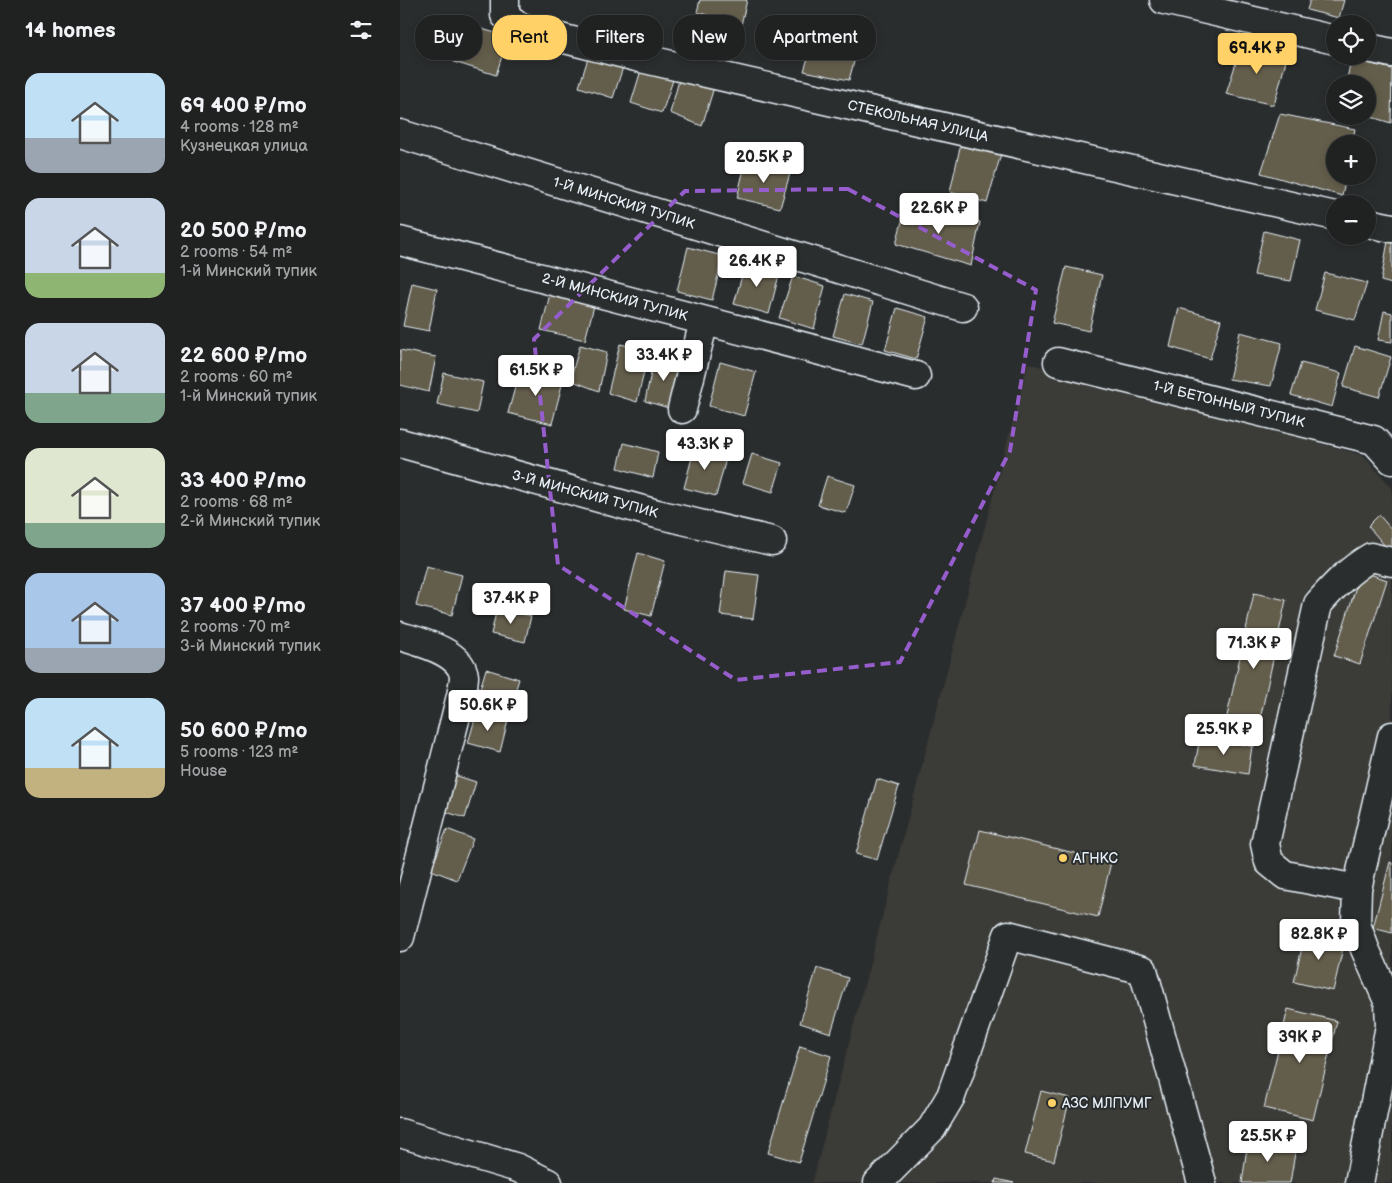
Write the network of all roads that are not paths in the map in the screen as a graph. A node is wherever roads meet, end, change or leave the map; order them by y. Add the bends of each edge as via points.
1 (1164, 0) edge
2 (505, 7) edge
3 (1326, 38) edge
4 (1376, 50) edge
5 (1392, 53) edge
6 (400, 134) edge
7 (1326, 214) edge
8 (1376, 225) edge
9 (1392, 228) edge
10 (400, 241) edge
11 (963, 307) dead end
12 (704, 321) junction
13 (1058, 362) dead end
14 (916, 376) dead end
15 (682, 409) dead end
16 (400, 443) edge
17 (1392, 460) edge
18 (772, 541) dead end
19 (1392, 562) edge
20 (400, 636) edge
21 (1392, 736) edge
22 (1357, 889) junction
23 (400, 937) edge
24 (400, 1133) edge
25 (548, 1183) edge
26 (878, 1183) edge
27 (1202, 1183) edge
28 (1359, 1183) edge

1 - 3 street
2 - 7 street, СТЕКОЛЬНАЯ УЛИЦА via 521,28 636,57
4 - 5 street
6 - 11 street, 1-Й МИНСКИЙ ТУПИК
8 - 9 street
10 - 12 street, 2-Й МИНСКИЙ ТУПИК
12 - 14 street, 2-Й МИНСКИЙ ТУПИК
12 - 15 street
13 - 17 street, 1-Й БЕТОННЫЙ ТУПИК via 1374,440
16 - 18 street, 3-Й МИНСКИЙ ТУПИК via 657,514
19 - 22 street via 1371,557 1354,567 1318,604 1265,844 1269,862 1285,875
20 - 23 street via 438,648 457,663 464,676
21 - 22 street
22 - 28 street via 1356,924 1390,1010 1390,1026
24 - 25 street via 518,1168
26 - 27 street via 932,1128 951,1096 1008,935 1143,970

